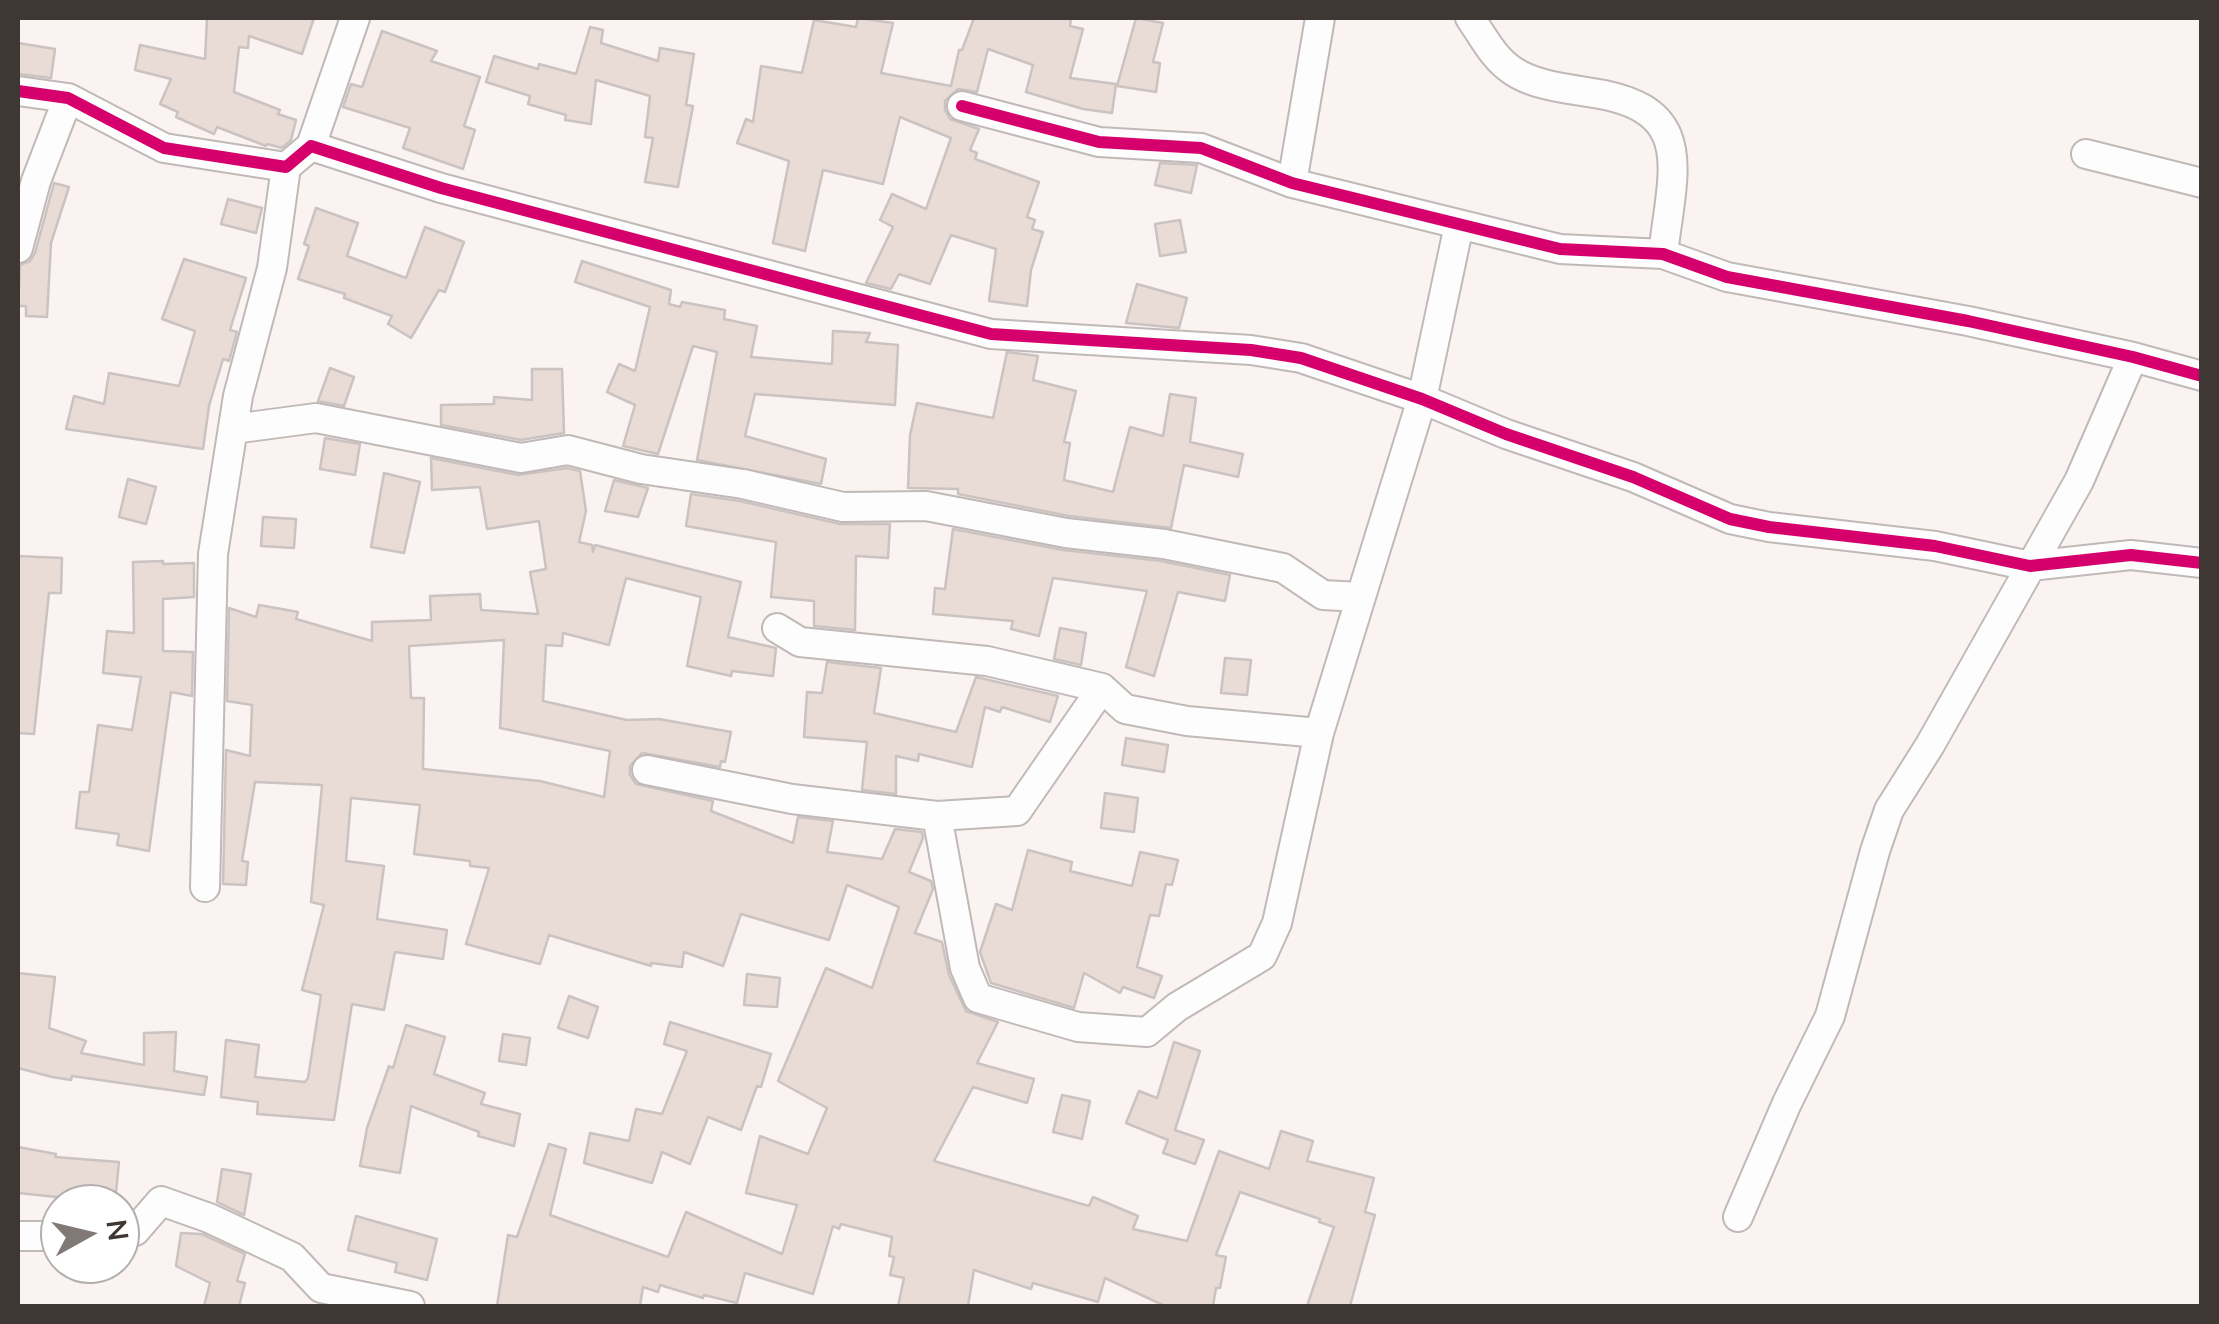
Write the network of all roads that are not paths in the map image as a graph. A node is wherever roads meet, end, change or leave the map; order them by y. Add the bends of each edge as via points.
1 (356, 18) edge
2 (1320, 18) edge
3 (1470, 18) edge
4 (18, 92) edge
5 (68, 98) junction
6 (962, 106) dead end
7 (311, 146) junction
8 (2086, 154) dead end
9 (286, 167) junction
10 (1292, 183) junction
11 (2202, 183) edge
12 (1459, 224) junction
13 (18, 248) edge
14 (1663, 254) junction
15 (2134, 356) junction
16 (2202, 376) edge
17 (1422, 398) junction
18 (232, 429) junction
19 (2202, 562) edge
20 (2030, 566) junction
21 (1360, 597) junction
22 (777, 628) dead end
23 (1102, 688) junction
24 (1319, 733) junction
25 (647, 770) dead end
26 (937, 816) junction
27 (206, 887) dead end
28 (1738, 1217) dead end
29 (140, 1225) edge
30 (410, 1306) edge

1 - 7 street
2 - 10 street
3 - 14 street via 1492,52 1524,78 1612,95 1644,106 1662,125 1672,178
4 - 5 street
5 - 9 street via 164,148
5 - 13 street
6 - 10 street via 1099,142 1201,148
7 - 9 street
7 - 17 street via 442,188 991,334 1284,355
8 - 11 street
9 - 18 street via 272,268
10 - 12 street
12 - 14 street via 1560,249
12 - 17 street
14 - 15 street via 1727,277
15 - 16 street
15 - 20 street via 2079,481
17 - 20 street via 1730,519
17 - 21 street
18 - 21 street via 316,418 522,458 568,450 843,507 926,506 1164,544 1283,568 1323,595
18 - 27 street via 213,554
19 - 20 street via 2131,555
20 - 28 street via 1889,810 1830,1016
21 - 24 street
22 - 23 street via 800,642 987,661
23 - 24 street via 1125,708 1187,721
23 - 26 street via 1017,810
24 - 26 street via 1277,923 1262,956 1147,1032 1078,1026 978,998 965,968
25 - 26 street
29 - 30 street via 161,1201 292,1257 320,1288

